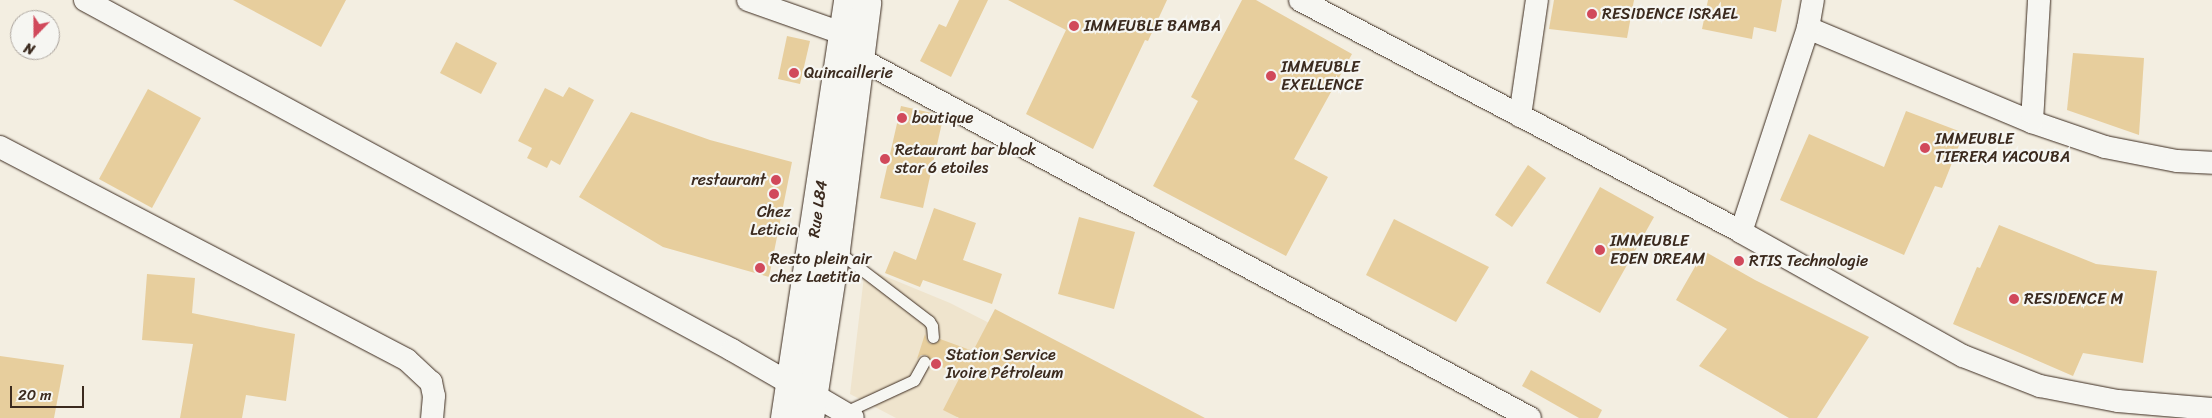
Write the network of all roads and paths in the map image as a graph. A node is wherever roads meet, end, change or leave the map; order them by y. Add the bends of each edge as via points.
1 (85, 0) edge
2 (748, 0) edge
3 (848, 0) edge
4 (867, 0) edge
5 (1300, 0) edge
6 (1537, 0) edge
7 (1813, 0) edge
8 (2039, 0) edge
9 (1343, 11) edge
10 (1808, 28) junction
11 (844, 34) junction
12 (860, 59) junction
13 (1520, 116) junction
14 (2032, 122) junction
15 (0, 147) edge
16 (2212, 163) edge
17 (1741, 232) junction
18 (836, 250) junction
19 (933, 337) dead end
20 (924, 362) dead end
21 (805, 399) edge
22 (2212, 409) edge
23 (848, 416) edge
24 (432, 418) edge
25 (785, 418) edge
26 (1530, 418) edge

1 - 21 street via 732,350
2 - 11 street
3 - 11 street, Rue L84
4 - 12 street, Rue L84
5 - 9 street
6 - 13 street
7 - 10 street
8 - 14 street
9 - 13 street
10 - 14 street
10 - 17 street
11 - 21 street, Rue L84
12 - 18 street, Rue L84
12 - 26 street
13 - 17 street
14 - 16 street via 2105,147 2177,161
15 - 24 street via 407,360 431,382 434,396
17 - 22 street via 1963,356 2040,386 2118,401
18 - 19 lane via 929,321
18 - 21 street, Rue L84
20 - 23 lane via 914,380
21 - 23 street
21 - 25 street, Rue L84

